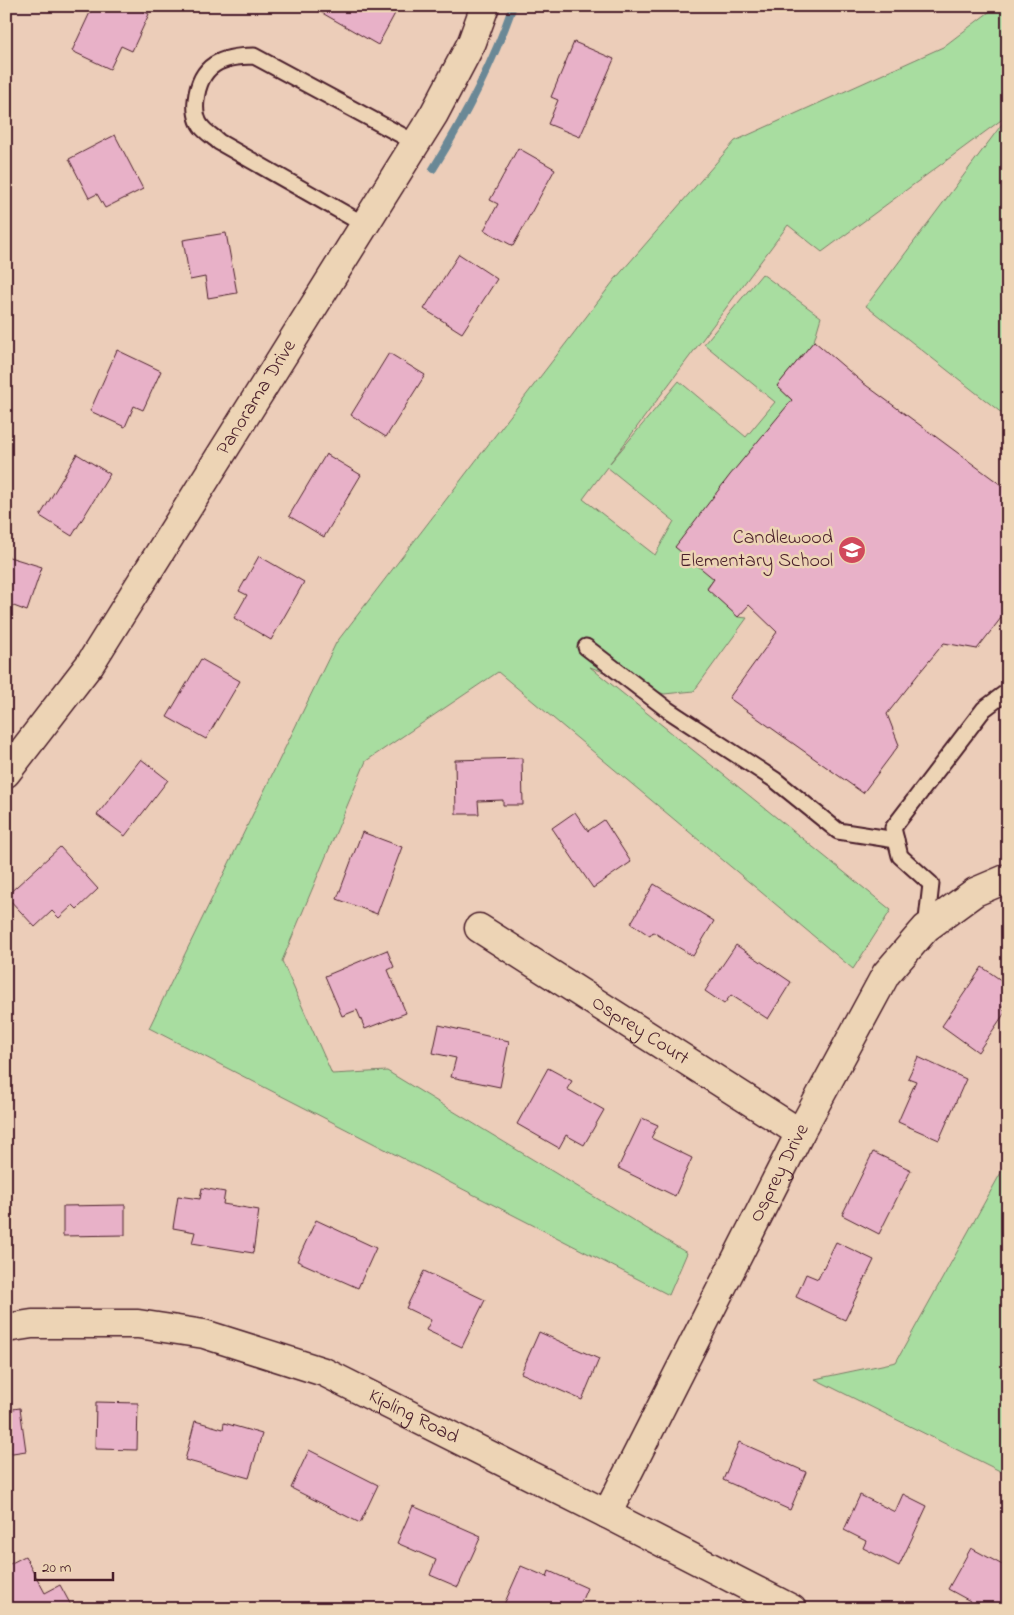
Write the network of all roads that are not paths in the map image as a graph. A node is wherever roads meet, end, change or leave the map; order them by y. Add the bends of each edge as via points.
1 (485, 6) edge
2 (416, 143) junction
3 (365, 226) junction
4 (586, 647) dead end
5 (1008, 691) edge
6 (6, 774) edge
7 (896, 840) junction
8 (1008, 878) edge
9 (479, 928) dead end
10 (926, 928) junction
11 (800, 1133) junction
12 (6, 1328) edge
13 (607, 1514) junction
14 (792, 1609) edge

1 - 2 street, Panorama Drive via 472,42
2 - 3 street, Panorama Drive
2 - 3 lane via 254,56 235,56 217,62 206,71 197,89 195,107 201,126 219,142
3 - 6 street, Panorama Drive via 90,664
4 - 7 lane via 668,710 775,780 838,831
5 - 7 lane via 984,709 898,820 893,828
7 - 10 lane via 900,856 931,884
8 - 10 street, Osprey Drive via 975,892
9 - 11 street, Osprey Court
10 - 11 street, Osprey Drive via 886,974
11 - 13 street, Osprey Drive
12 - 13 street, Kipling Road via 32,1324 138,1324 204,1334 324,1372
13 - 14 street, Kipling Road

